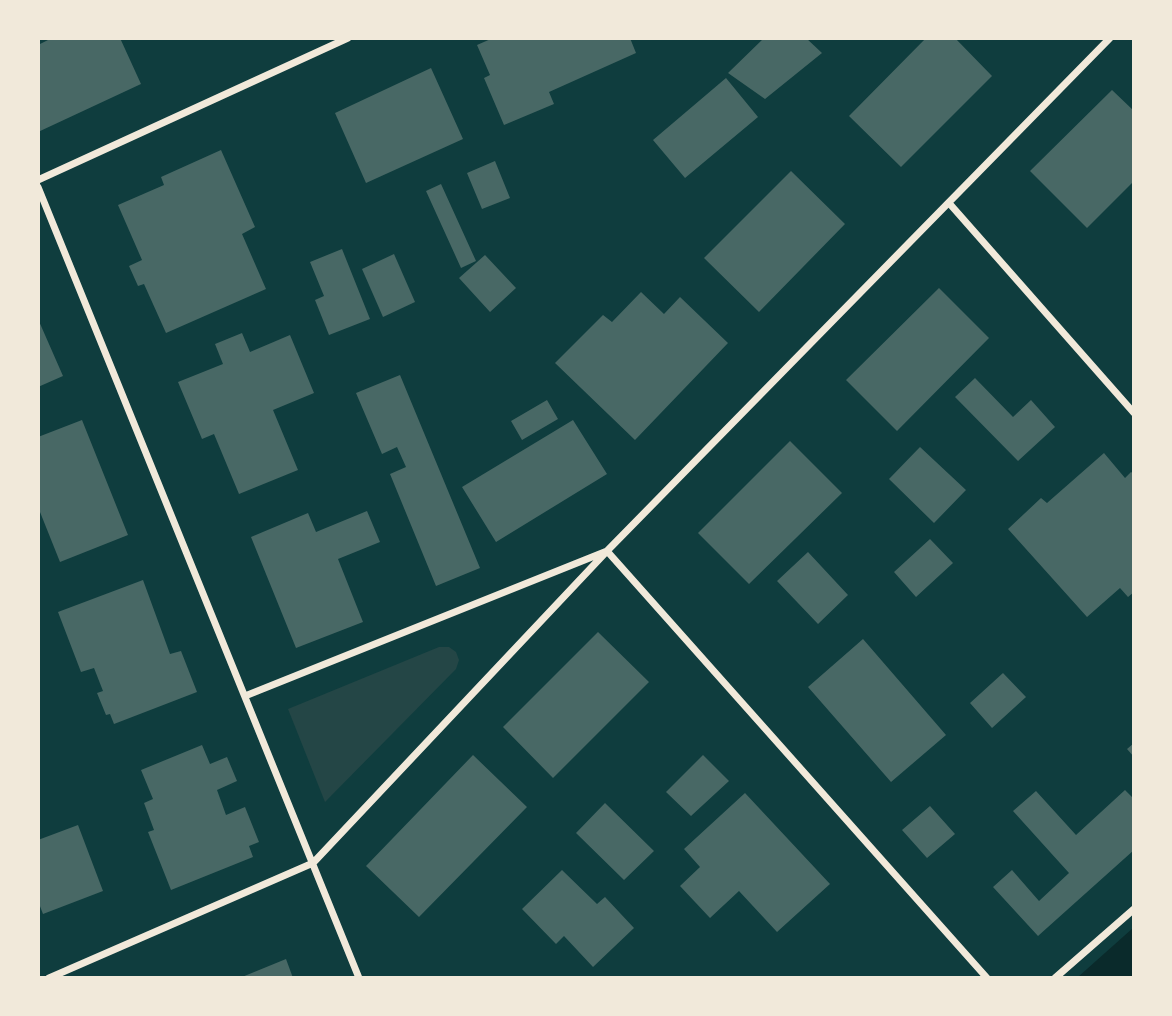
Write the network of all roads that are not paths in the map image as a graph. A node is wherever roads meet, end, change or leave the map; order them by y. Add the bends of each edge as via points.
1 (348, 38) edge
2 (1110, 38) edge
3 (38, 180) edge
4 (38, 187) edge
5 (949, 203) junction
6 (1133, 414) edge
7 (607, 551) junction
8 (245, 696) junction
9 (313, 863) junction
10 (1133, 909) edge
11 (49, 978) edge
12 (359, 978) edge
13 (988, 978) edge
14 (1055, 978) edge

1 - 3 street
2 - 5 street
4 - 8 street
5 - 6 street
5 - 7 street
7 - 8 street
7 - 9 street
7 - 13 street
8 - 9 street
9 - 11 street
9 - 12 street
10 - 14 street

